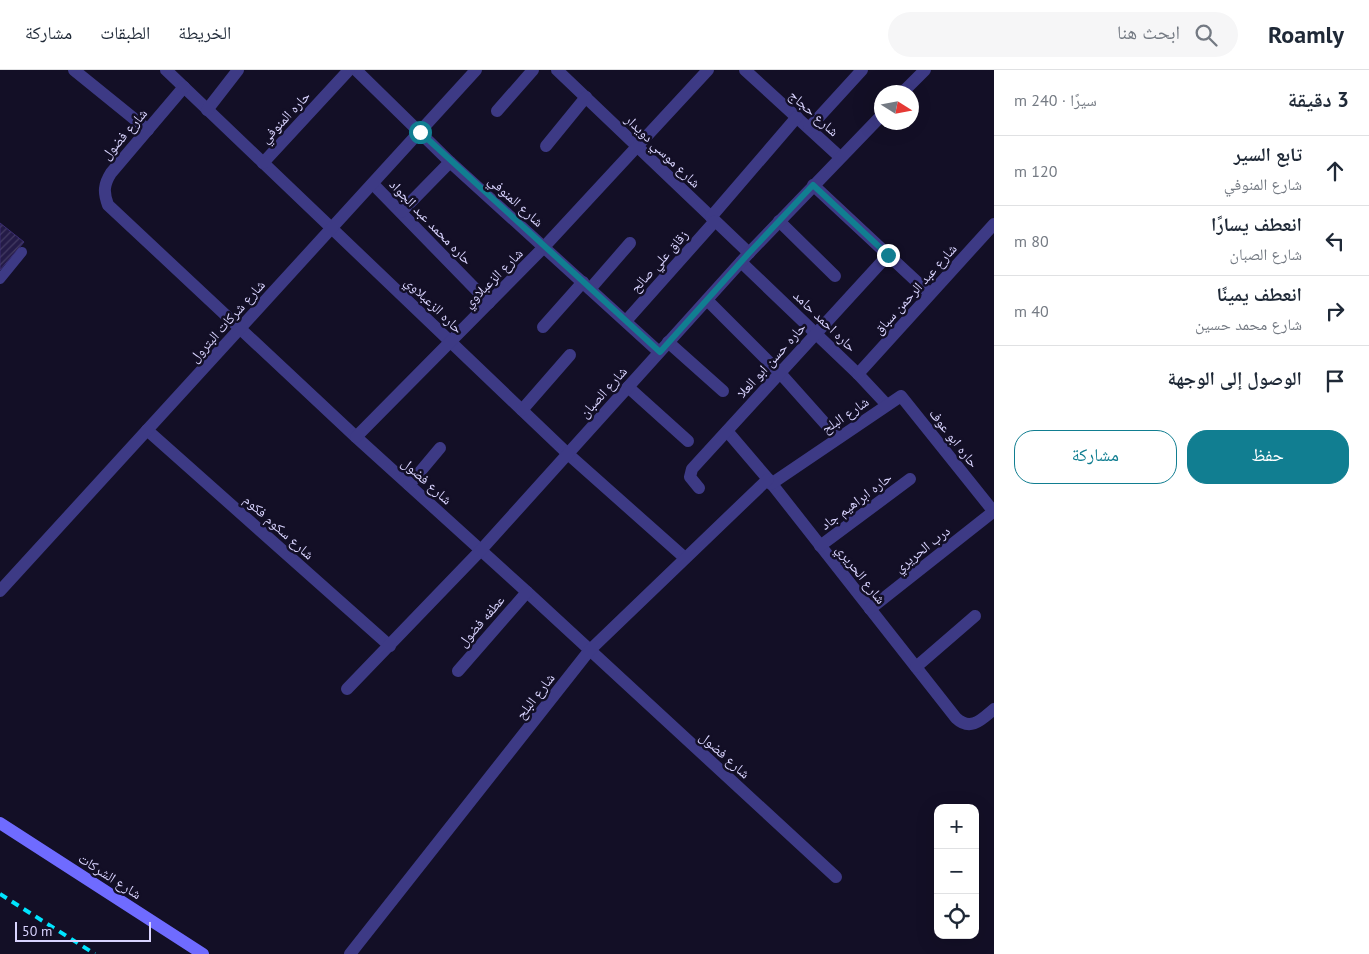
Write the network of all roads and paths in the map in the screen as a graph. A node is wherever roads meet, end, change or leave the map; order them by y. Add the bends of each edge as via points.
1 (74, 70) edge
2 (166, 70) edge
3 (238, 70) edge
4 (349, 70) edge
5 (356, 70) edge
6 (476, 70) edge
7 (533, 70) edge
8 (557, 70) edge
9 (708, 70) edge
10 (745, 70) edge
11 (862, 70) edge
12 (925, 70) edge
13 (910, 85) edge
14 (184, 87) junction
15 (586, 97) junction
16 (207, 110) junction
17 (497, 111) dead end
18 (797, 117) junction
19 (874, 123) edge
20 (808, 128) junction
21 (148, 130) junction
22 (420, 132) junction
23 (546, 146) dead end
24 (636, 146) junction
25 (840, 157) junction
26 (450, 162) junction
27 (263, 163) junction
28 (373, 184) junction
29 (813, 185) junction
30 (401, 212) junction
31 (713, 219) junction
32 (779, 221) junction
33 (994, 224) edge
34 (332, 228) junction
35 (630, 243) dead end
36 (544, 247) junction
37 (22, 252) dead end
38 (888, 255) junction
39 (745, 257) junction
40 (835, 276) dead end
41 (0, 278) edge
42 (586, 285) junction
43 (930, 294) junction
44 (707, 300) junction
45 (489, 303) junction
46 (626, 321) junction
47 (543, 327) dead end
48 (240, 329) junction
49 (816, 333) junction
50 (450, 342) junction
51 (668, 342) junction
52 (660, 352) junction
53 (570, 355) dead end
54 (780, 374) junction
55 (858, 374) junction
56 (628, 387) junction
57 (722, 391) dead end
58 (886, 405) junction
59 (522, 410) junction
60 (147, 430) junction
61 (727, 431) junction
62 (356, 437) junction
63 (838, 438) junction
64 (688, 441) dead end
65 (440, 448) dead end
66 (568, 454) junction
67 (910, 479) dead end
68 (769, 482) junction
69 (409, 485) junction
70 (699, 488) dead end
71 (994, 512) edge
72 (820, 546) junction
73 (481, 550) junction
74 (685, 558) junction
75 (0, 591) edge
76 (527, 592) junction
77 (870, 609) junction
78 (975, 616) dead end
79 (390, 646) junction
80 (589, 651) junction
81 (916, 667) junction
82 (458, 671) dead end
83 (348, 689) dead end
84 (994, 708) edge
85 (0, 823) edge
86 (836, 877) dead end
87 (203, 954) edge
88 (350, 954) edge

1 - 21 street
2 - 14 street, حاره الزعبلاوي
3 - 16 street
4 - 27 street, حاره المنوفي
5 - 22 street, شارع المنوفي
6 - 22 street, شارع شركات البترول
7 - 17 street
8 - 15 street, شارع موسي دويدار
9 - 24 street, شارع الزعبلاوي
10 - 18 street, شارع حجاج
11 - 20 street
12 - 13 street
14 - 16 street, حاره الزعبلاوي
14 - 21 street, شارع فضول
15 - 23 street
15 - 24 street, شارع موسي دويدار
16 - 27 street, حاره الزعبلاوي
18 - 20 street, شارع حجاج
18 - 31 street, زقاق علي صالح
19 - 25 street, شارع الصبان
20 - 25 street, شارع حجاج
21 - 48 street, شارع فضول via 105,183 108,205
22 - 26 street, شارع المنوفي
22 - 28 street, شارع شركات البترول
24 - 31 street, شارع موسي دويدار
24 - 36 street, شارع الزعبلاوي
25 - 29 street, شارع الصبان
26 - 30 street
26 - 36 street, شارع المنوفي
27 - 34 street, حاره الزعبلاوي
28 - 30 street, حاره محمد عبد الجواد
28 - 34 street, شارع شركات البترول
29 - 32 street, شارع الصبان
29 - 38 street
30 - 45 street, حاره محمد عبد الجواد
31 - 39 street, شارع موسي دويدار
31 - 46 street, زقاق علي صالح
32 - 39 street, شارع الصبان
32 - 40 street
33 - 43 street, شارع عبد الرحمن سباق
34 - 48 street, شارع شركات البترول
34 - 50 street, حاره الزعبلاوي
35 - 42 street
36 - 42 street, شارع المنوفي
36 - 45 street, شارع الزعبلاوي
37 - 41 lane
38 - 43 street
38 - 49 street, حاره حسن ابو العلا
39 - 44 street, شارع الصبان
39 - 49 street, حاره احمد حامد
42 - 46 street, شارع المنوفي
42 - 47 street
43 - 55 street, شارع عبد الرحمن سباق
44 - 51 street, شارع الصبان
44 - 54 street
45 - 50 street, شارع الزعبلاوي
46 - 52 street, شارع المنوفي
48 - 60 street, شارع شركات البترول
48 - 62 street, شارع فضول
49 - 54 street, حاره حسن ابو العلا
49 - 55 street, حاره احمد حامد
50 - 59 street, حاره الزعبلاوي
50 - 62 street, شارع الزعبلاوي
51 - 52 street, شارع الصبان
51 - 57 street
52 - 56 street, شارع الصبان
53 - 59 street
54 - 61 street, حاره حسن ابو العلا
54 - 63 street
55 - 58 street, حاره احمد حامد
56 - 64 street
56 - 66 street, شارع الصبان
58 - 63 street, شارع البلح
58 - 71 street, حاره ابو عوف via 899,396 904,397
59 - 66 street, حاره الزعبلاوي
60 - 75 street, شارع شركات البترول
60 - 79 street, شارع سكوم فكوم
61 - 68 street, شارع الحريري
61 - 70 street, حاره حسن ابو العلا via 690,472
62 - 69 street, شارع فضول
63 - 68 street, شارع البلح
65 - 69 street
66 - 73 street, شارع الصبان
66 - 74 street, حاره الزعبلاوي
67 - 72 street, حاره ابراهيم جاد
68 - 72 street, شارع الحريري
68 - 74 street, شارع البلح
69 - 73 street, شارع فضول
71 - 77 street, درب الحريري
72 - 77 street, شارع الحريري
73 - 76 street, شارع فضول
73 - 79 street, شارع الصبان
74 - 80 street, شارع البلح
76 - 80 street, شارع فضول
76 - 82 street, عطفه فضول
77 - 81 street, شارع الحريري
78 - 81 street
79 - 83 street, شارع الصبان
80 - 86 street, شارع فضول
80 - 88 street, شارع البلح
81 - 84 street, شارع الحريري via 961,723 976,724
85 - 87 main road, شارع الشركات

